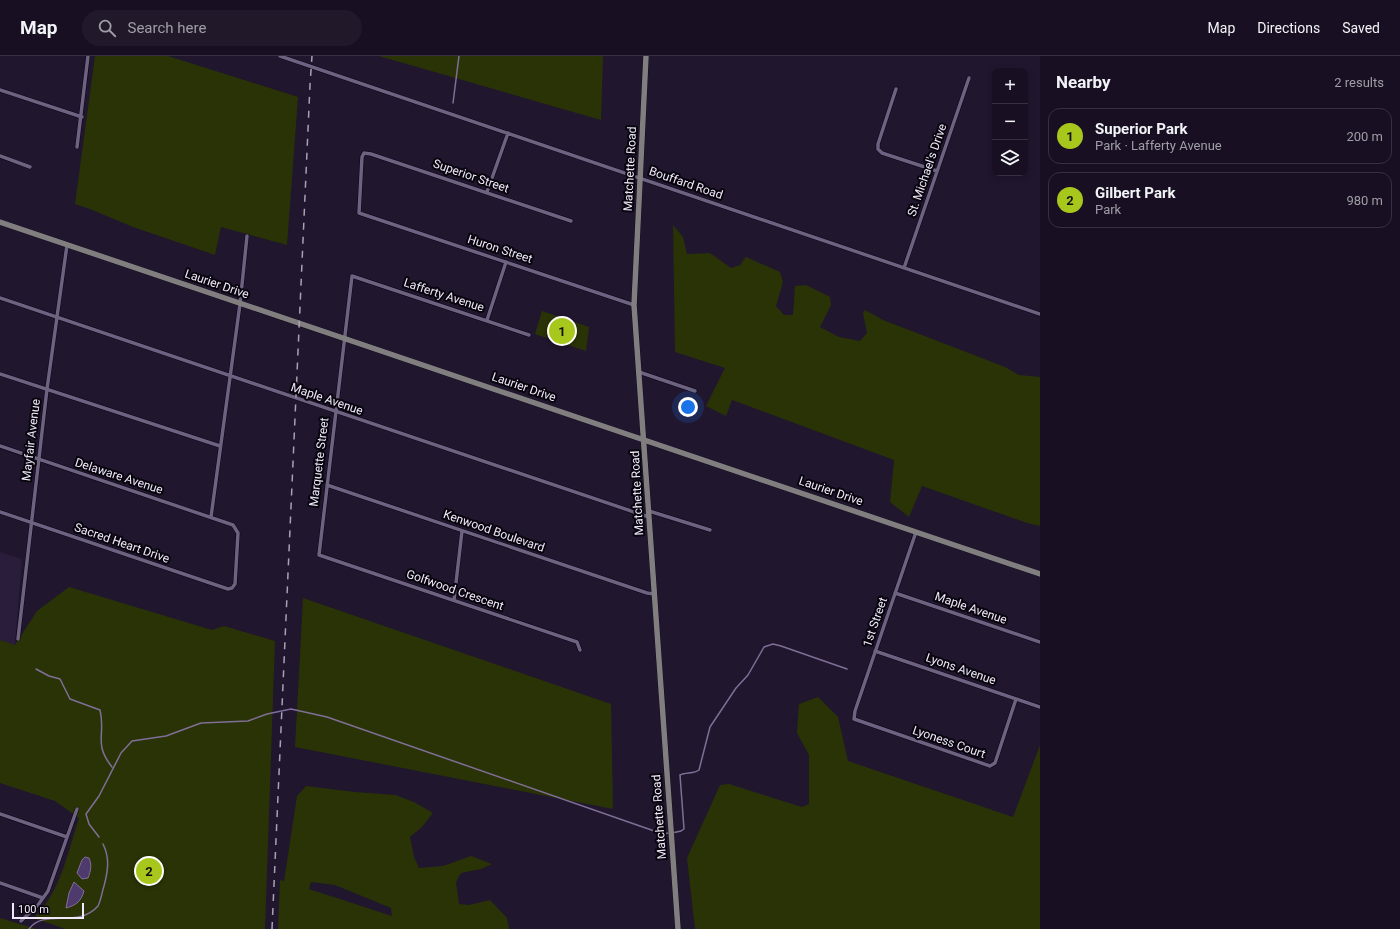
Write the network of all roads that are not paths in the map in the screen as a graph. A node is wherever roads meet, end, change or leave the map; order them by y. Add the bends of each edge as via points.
1 (87, 56) edge
2 (280, 56) edge
3 (646, 56) edge
4 (969, 78) dead end
5 (896, 89) dead end
6 (0, 90) edge
7 (82, 117) junction
8 (508, 133) junction
9 (77, 147) dead end
10 (0, 156) edge
11 (30, 167) dead end
12 (937, 171) junction
13 (641, 178) junction
14 (487, 192) junction
15 (359, 213) joint
16 (571, 221) dead end
17 (0, 222) edge
18 (246, 236) dead end
19 (67, 245) junction
20 (506, 262) junction
21 (904, 268) junction
22 (352, 276) joint
23 (0, 298) edge
24 (240, 304) junction
25 (634, 305) junction
26 (1040, 314) edge
27 (57, 317) junction
28 (486, 320) junction
29 (529, 335) dead end
30 (344, 339) junction
31 (639, 372) junction
32 (0, 374) edge
33 (230, 376) junction
34 (48, 389) junction
35 (695, 391) dead end
36 (335, 412) junction
37 (644, 440) junction
38 (0, 446) edge
39 (220, 446) junction
40 (39, 459) junction
41 (327, 485) junction
42 (0, 512) edge
43 (649, 514) junction
44 (211, 517) junction
45 (31, 523) junction
46 (710, 530) dead end
47 (462, 531) junction
48 (916, 532) junction
49 (319, 555) joint
50 (1040, 574) edge
51 (235, 584) joint
52 (895, 593) junction
53 (654, 594) junction
54 (454, 600) junction
55 (18, 639) dead end
56 (1040, 642) edge
57 (580, 650) dead end
58 (875, 651) junction
59 (1016, 699) junction
60 (1040, 707) edge
61 (854, 719) joint
62 (77, 809) dead end
63 (0, 814) edge
64 (67, 837) junction
65 (0, 883) edge
66 (43, 898) junction
67 (21, 920) dead end
68 (678, 929) edge

1 - 7 street
2 - 8 street, Bouffard Road
3 - 13 street, Matchette Road
4 - 12 street, St. Michael's Drive
5 - 12 street via 878,149 882,153
6 - 7 street
7 - 9 street
8 - 13 street, Bouffard Road
8 - 14 street
10 - 11 street
12 - 21 street, St. Michael's Drive
13 - 21 street, Bouffard Road
13 - 25 street, Matchette Road
14 - 15 street, Superior Street via 364,153
14 - 16 street, Superior Street
15 - 20 street, Huron Street
17 - 19 street, Laurier Drive
18 - 24 street
19 - 24 street, Laurier Drive
19 - 27 street, Mayfair Avenue
20 - 25 street, Huron Street
20 - 28 street
21 - 26 street, Bouffard Road
22 - 28 street, Lafferty Avenue
22 - 30 street, Marquette Street
23 - 27 street, Maple Avenue
24 - 30 street, Laurier Drive
24 - 33 street
25 - 31 street, Matchette Road
27 - 33 street, Maple Avenue
27 - 34 street, Mayfair Avenue
28 - 29 street, Lafferty Avenue
30 - 36 street, Marquette Street
30 - 37 street, Laurier Drive
31 - 35 street
31 - 37 street, Matchette Road
32 - 34 street
33 - 36 street, Maple Avenue
33 - 39 street
34 - 39 street
34 - 40 street, Mayfair Avenue
36 - 41 street, Marquette Street
36 - 43 street, Maple Avenue
37 - 43 street, Matchette Road
37 - 48 street, Laurier Drive
38 - 40 street, Delaware Avenue
39 - 44 street
40 - 44 street, Delaware Avenue
40 - 45 street, Mayfair Avenue
41 - 47 street, Kenwood Boulevard
41 - 49 street, Marquette Street
42 - 45 street, Sacred Heart Drive
43 - 46 street, Maple Avenue
43 - 53 street, Matchette Road
44 - 51 street, Delaware Avenue via 233,525 238,533
45 - 51 street, Sacred Heart Drive via 228,589
45 - 55 street, Mayfair Avenue
47 - 53 street, Kenwood Boulevard
47 - 54 street
48 - 50 street, Laurier Drive
48 - 52 street, 1st Street
49 - 54 street, Golfwood Crescent
52 - 56 street, Maple Avenue
52 - 58 street, 1st Street
53 - 68 street, Matchette Road
54 - 57 street, Golfwood Crescent via 577,642
58 - 59 street, Lyons Avenue
58 - 61 street, 1st Street via 854,711
59 - 60 street, Lyons Avenue
59 - 61 street, Lyoness Court via 995,763 990,766
62 - 64 street
63 - 64 street
64 - 66 street via 50,886
65 - 66 street
66 - 67 street

